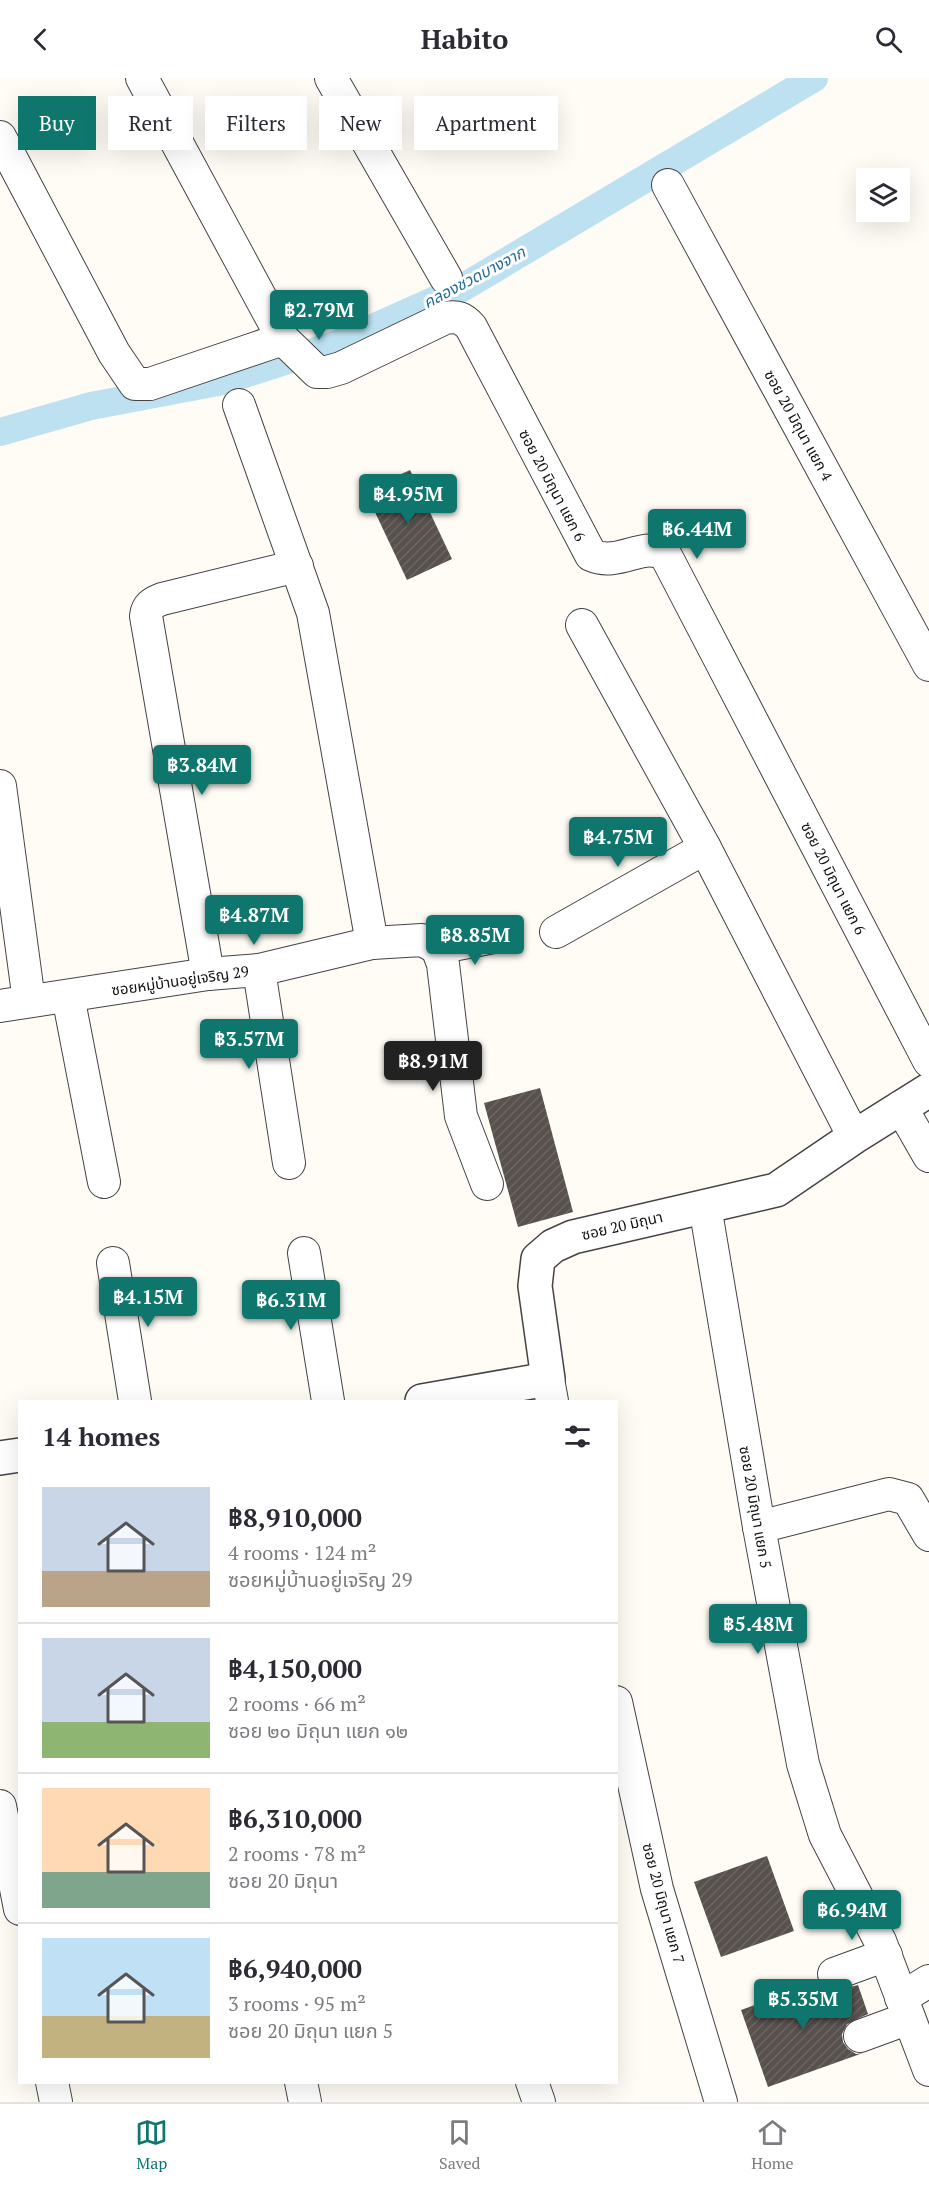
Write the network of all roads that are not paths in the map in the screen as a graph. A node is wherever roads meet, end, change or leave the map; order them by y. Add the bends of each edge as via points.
1 (142, 78) edge
2 (331, 78) edge
3 (0, 137) edge
4 (668, 185) dead end
5 (446, 278) dead end
6 (286, 342) junction
7 (239, 405) dead end
8 (297, 566) junction
9 (582, 625) dead end
10 (929, 665) edge
11 (0, 786) edge
12 (705, 848) junction
13 (556, 932) dead end
14 (504, 935) dead end
15 (372, 943) junction
16 (437, 948) junction
17 (259, 970) junction
18 (208, 974) junction
19 (69, 996) junction
20 (15, 1003) edge
21 (929, 1061) edge
22 (929, 1090) edge
23 (901, 1107) junction
24 (854, 1137) junction
25 (929, 1156) edge
26 (289, 1163) dead end
27 (104, 1182) dead end
28 (487, 1184) dead end
29 (705, 1206) junction
30 (304, 1253) dead end
31 (113, 1263) dead end
32 (550, 1390) edge
33 (135, 1400) edge
34 (328, 1400) edge
35 (434, 1400) edge
36 (18, 1455) edge
37 (0, 1458) edge
38 (759, 1527) junction
39 (929, 1535) edge
40 (618, 1720) edge
41 (0, 1806) edge
42 (628, 1813) edge
43 (18, 1899) edge
44 (886, 1955) junction
45 (834, 1974) dead end
46 (929, 1982) edge
47 (905, 2008) junction
48 (860, 2036) dead end
49 (929, 2070) edge
50 (52, 2084) edge
51 (301, 2084) edge
52 (533, 2084) edge
53 (56, 2102) edge
54 (305, 2102) edge
55 (538, 2102) edge
56 (721, 2102) edge

1 - 6 street, ซอย 20 มิถุนา แยก 6
2 - 5 street
3 - 6 street via 114,353 135,384 150,384
4 - 10 street, ซอย 20 มิถุนา แยก 4
6 - 21 street, ซอย 20 มิถุนา แยก 6 via 317,372 327,372 341,369 445,318 456,316 471,327 591,555 602,560 618,559 659,550 671,564
7 - 8 street
8 - 15 street via 317,632
8 - 18 street via 162,599 147,608
9 - 12 street
11 - 20 street
12 - 13 street
12 - 24 street
14 - 16 street
15 - 16 street, ซอยหมู่บ้านอยู่เจริญ 29 via 422,940
15 - 17 street, ซอยหมู่บ้านอยู่เจริญ 29
16 - 28 street via 443,964 461,1116
17 - 18 street, ซอยหมู่บ้านอยู่เจริญ 29
17 - 26 street
18 - 19 street, ซอยหมู่บ้านอยู่เจริญ 29
19 - 20 street, ซอยหมู่บ้านอยู่เจริญ 29
19 - 27 street
22 - 23 street, ซอย 20 มิถุนา
23 - 24 street, ซอย 20 มิถุนา
23 - 25 street
24 - 29 street, ซอย 20 มิถุนา via 776,1190
29 - 32 street, ซอย 20 มิถุนา via 573,1237 553,1246 538,1259 535,1287
29 - 38 street, ซอย 20 มิถุนา แยก 5
30 - 34 street
31 - 33 street
32 - 35 street, ซอย 20 มิถุนา
36 - 37 street
38 - 39 street via 889,1494 908,1499
38 - 44 street, ซอย 20 มิถุนา แยก 5 via 803,1764 825,1835
40 - 42 street, ซอย 20 มิถุนา แยก 7
41 - 43 street
42 - 56 street, ซอย 20 มิถุนา แยก 7 via 657,1889
44 - 45 street
44 - 47 street, ซอย 20 มิถุนา แยก 5
46 - 47 street
47 - 48 street
47 - 49 street, ซอย 20 มิถุนา แยก 5
50 - 53 street
51 - 54 street
52 - 55 street

